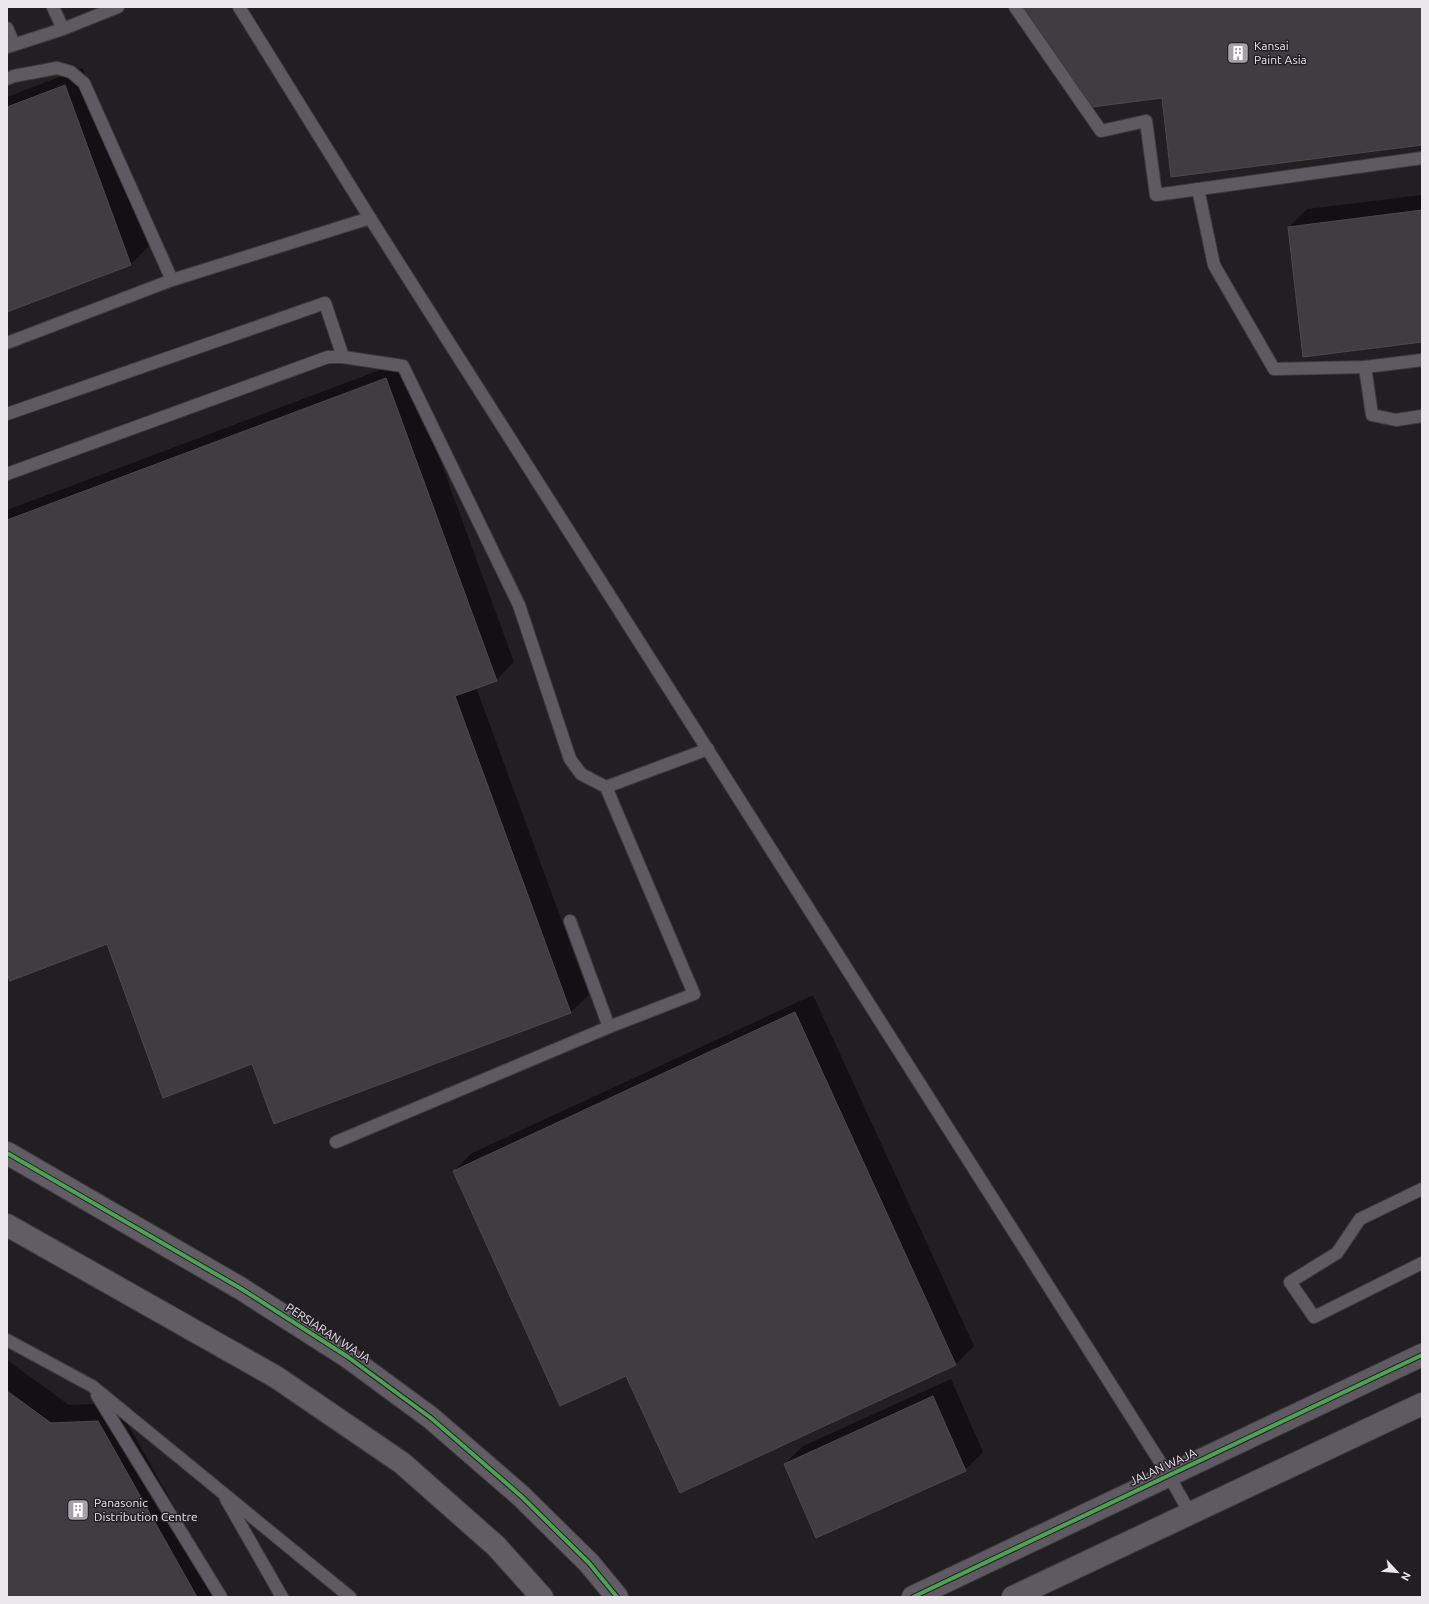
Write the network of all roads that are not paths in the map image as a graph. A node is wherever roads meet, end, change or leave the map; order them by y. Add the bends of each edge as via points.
1 (53, 7) edge
2 (118, 7) edge
3 (239, 7) edge
4 (1014, 7) edge
5 (7, 28) edge
6 (63, 28) junction
7 (10, 45) edge
8 (7, 79) edge
9 (1422, 158) edge
10 (1198, 189) junction
11 (370, 218) junction
12 (172, 280) junction
13 (7, 343) edge
14 (343, 357) junction
15 (1422, 360) edge
16 (1365, 367) junction
17 (7, 414) edge
18 (1422, 416) edge
19 (7, 474) edge
20 (708, 749) junction
21 (606, 787) junction
22 (570, 922) dead end
23 (609, 1027) junction
24 (336, 1142) dead end
25 (7, 1153) edge
26 (1422, 1189) edge
27 (7, 1225) edge
28 (1422, 1263) edge
29 (7, 1340) edge
30 (1422, 1355) edge
31 (92, 1386) junction
32 (1422, 1404) edge
33 (1169, 1476) junction
34 (222, 1492) junction
35 (1190, 1513) junction
36 (221, 1597) edge
37 (282, 1597) edge
38 (350, 1597) edge
39 (542, 1597) edge
40 (617, 1597) edge
41 (913, 1597) edge
42 (1013, 1597) edge

1 - 6 lane
2 - 6 lane
3 - 11 lane
4 - 10 lane via 1101,131 1146,121 1156,195
5 - 7 lane
6 - 7 lane
8 - 12 lane via 57,68 71,72 84,82
9 - 10 lane
10 - 16 lane via 1214,265 1274,369
11 - 12 lane
11 - 20 lane
12 - 13 lane
14 - 17 lane via 325,303
14 - 19 lane via 328,357
14 - 21 lane via 403,366 519,605 570,759 581,774
15 - 16 lane
16 - 18 lane via 1372,415 1396,420
20 - 21 lane
20 - 33 lane
21 - 23 lane via 694,994
22 - 23 lane
23 - 24 lane
25 - 40 street, PERSIARAN WAJA via 240,1288 348,1357 431,1418 520,1496 589,1563
26 - 28 lane via 1360,1219 1337,1253 1290,1282 1314,1317
27 - 39 street via 276,1377 402,1463 496,1546
29 - 31 lane
30 - 33 street, JALAN WAJA
31 - 34 lane
31 - 36 lane
32 - 35 street
33 - 35 lane
33 - 41 street, JALAN WAJA
34 - 37 lane
34 - 38 lane
35 - 42 street

